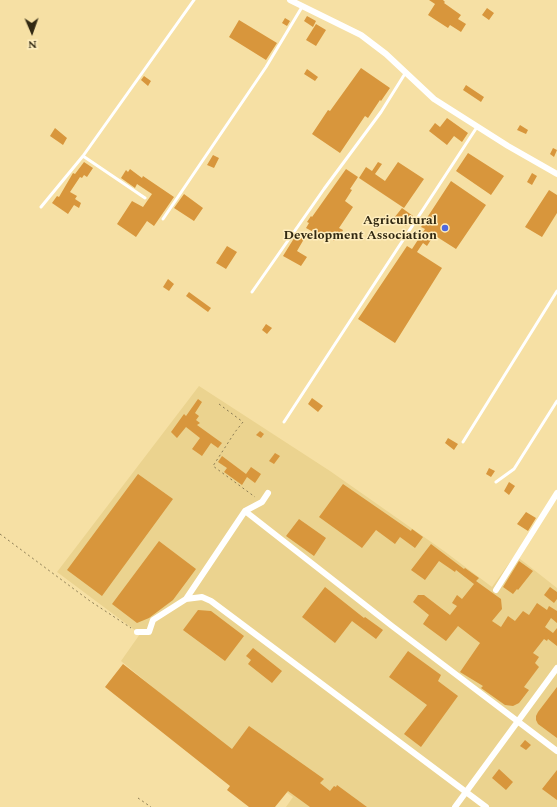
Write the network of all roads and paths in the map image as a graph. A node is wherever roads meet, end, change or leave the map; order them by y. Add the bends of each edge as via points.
1 (194, 0) edge
2 (290, 0) edge
3 (302, 7) junction
4 (406, 72) junction
5 (477, 127) junction
6 (84, 156) junction
7 (557, 174) edge
8 (145, 198) dead end
9 (41, 207) dead end
10 (163, 219) dead end
11 (557, 291) edge
12 (252, 292) dead end
13 (557, 401) edge
14 (219, 404) dead end
15 (284, 422) dead end
16 (463, 442) dead end
17 (496, 482) dead end
18 (268, 493) dead end
19 (557, 493) edge
20 (262, 502) junction
21 (245, 511) junction
22 (0, 534) edge
23 (496, 590) dead end
24 (186, 599) junction
25 (137, 632) joint
26 (557, 668) edge
27 (519, 721) junction
28 (557, 750) edge
29 (466, 792) junction
30 (138, 798) dead end
31 (151, 807) edge
32 (455, 807) edge
33 (486, 807) edge

1 - 6 lane
2 - 3 street
3 - 4 street via 361,35
3 - 10 lane via 266,67
4 - 5 street via 434,98
4 - 12 lane via 381,112
5 - 7 street
5 - 15 lane
6 - 8 lane
6 - 9 lane
11 - 16 lane
13 - 17 lane via 514,469
14 - 20 path via 243,422 213,466
18 - 20 street
19 - 23 street
20 - 21 street
21 - 24 street
21 - 27 street
22 - 25 path via 90,601
24 - 25 street via 153,620 149,632
24 - 29 street via 202,597 211,601
26 - 27 street
27 - 28 street
27 - 29 street
29 - 32 street
29 - 33 street
30 - 31 path

